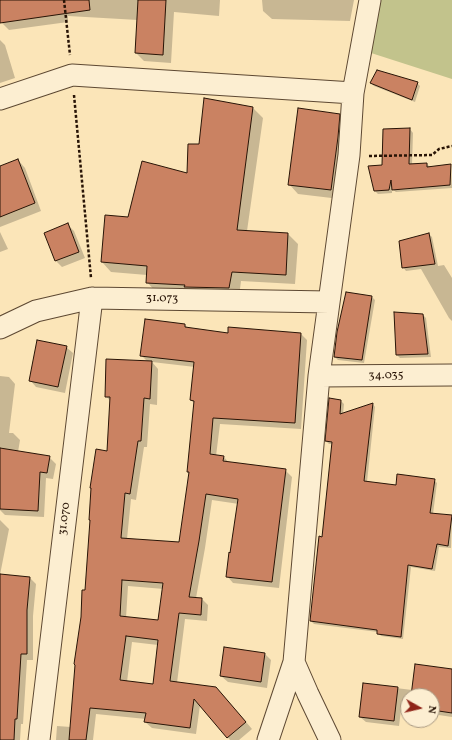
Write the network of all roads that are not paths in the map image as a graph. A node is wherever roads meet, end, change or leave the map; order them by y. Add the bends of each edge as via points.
1 (370, 0) edge
2 (353, 93) junction
3 (0, 99) edge
4 (92, 298) junction
5 (328, 302) junction
6 (0, 328) edge
7 (452, 375) edge
8 (320, 376) junction
9 (294, 662) junction
10 (39, 740) edge
11 (268, 740) edge
12 (330, 740) edge

1 - 2 street
2 - 3 street via 72,76
2 - 5 street via 349,156
4 - 5 street, 31.073
4 - 6 street, 31.073 via 36,311
4 - 10 street, 31.070
5 - 8 street
7 - 8 street, 34.035
8 - 9 street
9 - 11 street
9 - 12 street

